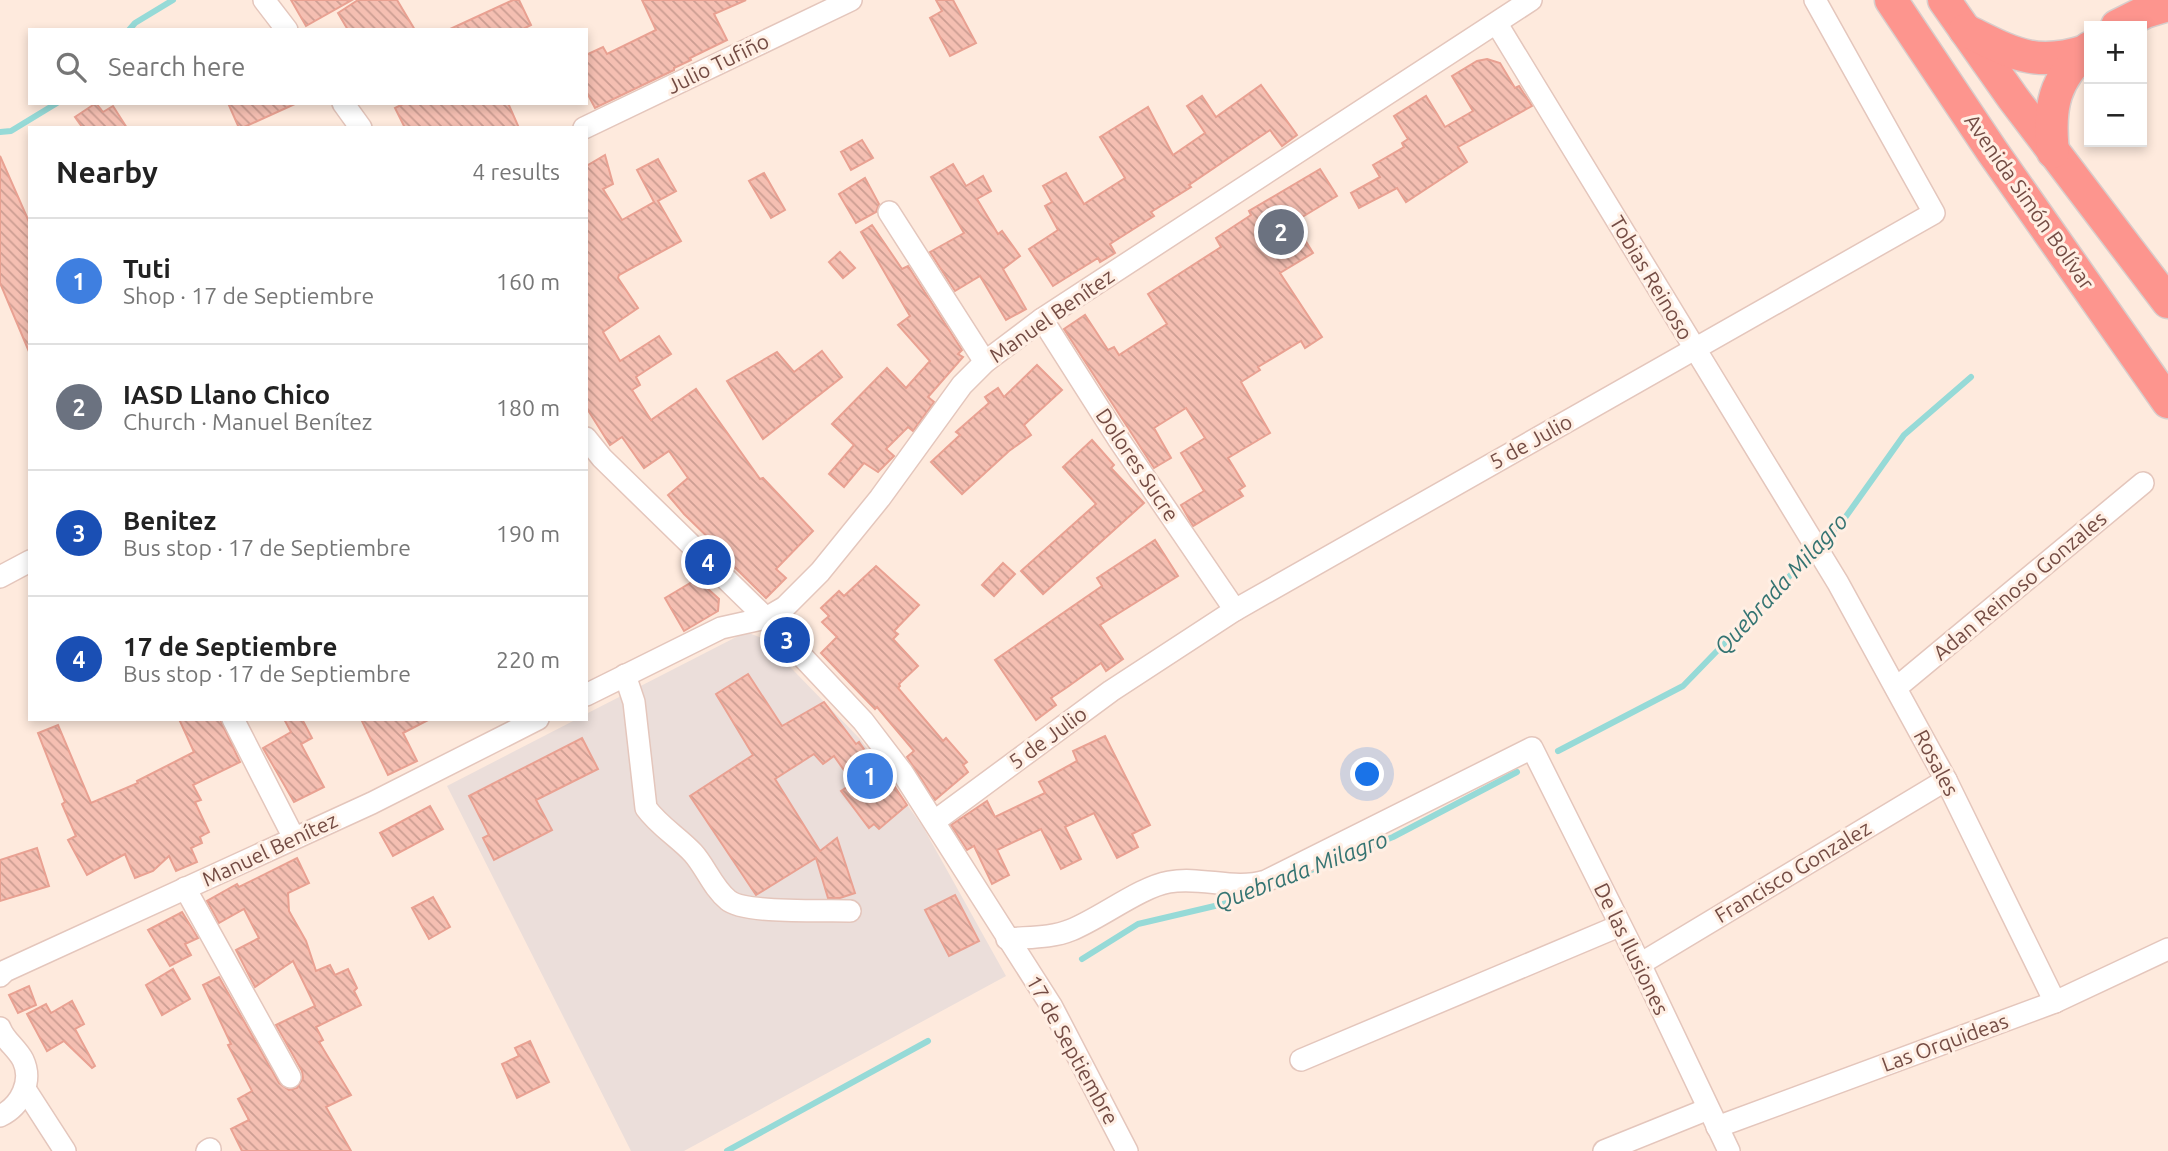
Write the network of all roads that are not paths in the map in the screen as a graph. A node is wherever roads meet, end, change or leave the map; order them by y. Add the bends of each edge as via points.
1 (264, 0) edge
2 (851, 0) edge
3 (1531, 0) edge
4 (1815, 0) edge
5 (1891, 0) edge
6 (1944, 0) edge
7 (2124, 0) edge
8 (2168, 5) edge
9 (2118, 21) edge
10 (2126, 21) edge
11 (1497, 24) junction
12 (285, 28) edge
13 (1964, 30) junction
14 (2084, 51) edge
15 (2084, 54) edge
16 (344, 105) edge
17 (360, 126) edge
18 (588, 126) edge
19 (2053, 152) junction
20 (888, 212) dead end
21 (2168, 302) edge
22 (1042, 319) junction
23 (1694, 350) junction
24 (985, 362) junction
25 (2168, 402) edge
26 (588, 440) edge
27 (2143, 483) dead end
28 (1807, 530) joint
29 (28, 562) edge
30 (0, 577) edge
31 (1234, 610) junction
32 (766, 618) junction
33 (625, 675) junction
34 (1896, 688) junction
35 (588, 694) edge
36 (234, 721) edge
37 (534, 721) edge
38 (1946, 780) junction
39 (935, 821) junction
40 (295, 838) junction
41 (185, 888) junction
42 (850, 911) dead end
43 (1619, 926) junction
44 (1007, 939) junction
45 (2168, 949) edge
46 (1640, 964) junction
47 (0, 976) edge
48 (2055, 1002) junction
49 (0, 1028) edge
50 (1301, 1060) dead end
51 (290, 1077) dead end
52 (24, 1089) junction
53 (0, 1116) edge
54 (1713, 1118) junction
55 (65, 1151) edge
56 (1127, 1151) edge
57 (1604, 1151) edge
58 (1730, 1151) edge

1 - 12 street
2 - 18 street, Julio Tufiño
3 - 11 street, Manuel Benítez
4 - 23 street, 5 de Julio via 1934,213
5 - 25 highway, Avenida Simón Bolívar
6 - 13 highway
7 - 9 highway
8 - 10 highway
11 - 22 street, Manuel Benítez
11 - 23 street, Tobias Reinoso
13 - 14 highway via 2017,55 2044,60
13 - 19 highway
15 - 19 highway via 2067,72 2054,97 2050,124
16 - 17 street
19 - 21 highway
20 - 24 street
22 - 24 street, Manuel Benítez
22 - 31 street, Dolores Sucre
23 - 28 street, Tobias Reinoso
23 - 31 street, 5 de Julio
24 - 32 street, Manuel Benítez via 835,554 785,607
26 - 32 street, 17 de Septiembre
27 - 34 street, Adan Reinoso Gonzales
28 - 34 street, Rosales
29 - 30 street
31 - 39 street, 5 de Julio via 1111,691
32 - 33 street, Manuel Benítez via 721,628
32 - 39 street, 17 de Septiembre via 863,721
33 - 35 street, Manuel Benítez
33 - 42 street via 634,702 646,808 694,854 729,902 746,908
34 - 38 street, Rosales
36 - 40 street
37 - 40 street, Manuel Benítez
38 - 46 street, Francisco Gonzalez
38 - 48 street, Rosales
39 - 44 street, 17 de Septiembre
40 - 41 street, Manuel Benítez
41 - 47 street, Manuel Benítez
41 - 51 street
43 - 44 street, De las Ilusiones via 1532,748 1266,881 1240,886 1170,882 1071,930
43 - 46 street, De las Ilusiones
43 - 50 street
44 - 56 street, 17 de Septiembre via 1052,1007
45 - 48 street, Las Orquideas
46 - 54 street, De las Ilusiones
48 - 54 street, Las Orquideas
49 - 52 street via 23,1061
52 - 53 street via 18,1102
52 - 55 street
54 - 57 street, Las Orquideas
54 - 58 street, De las Ilusiones

